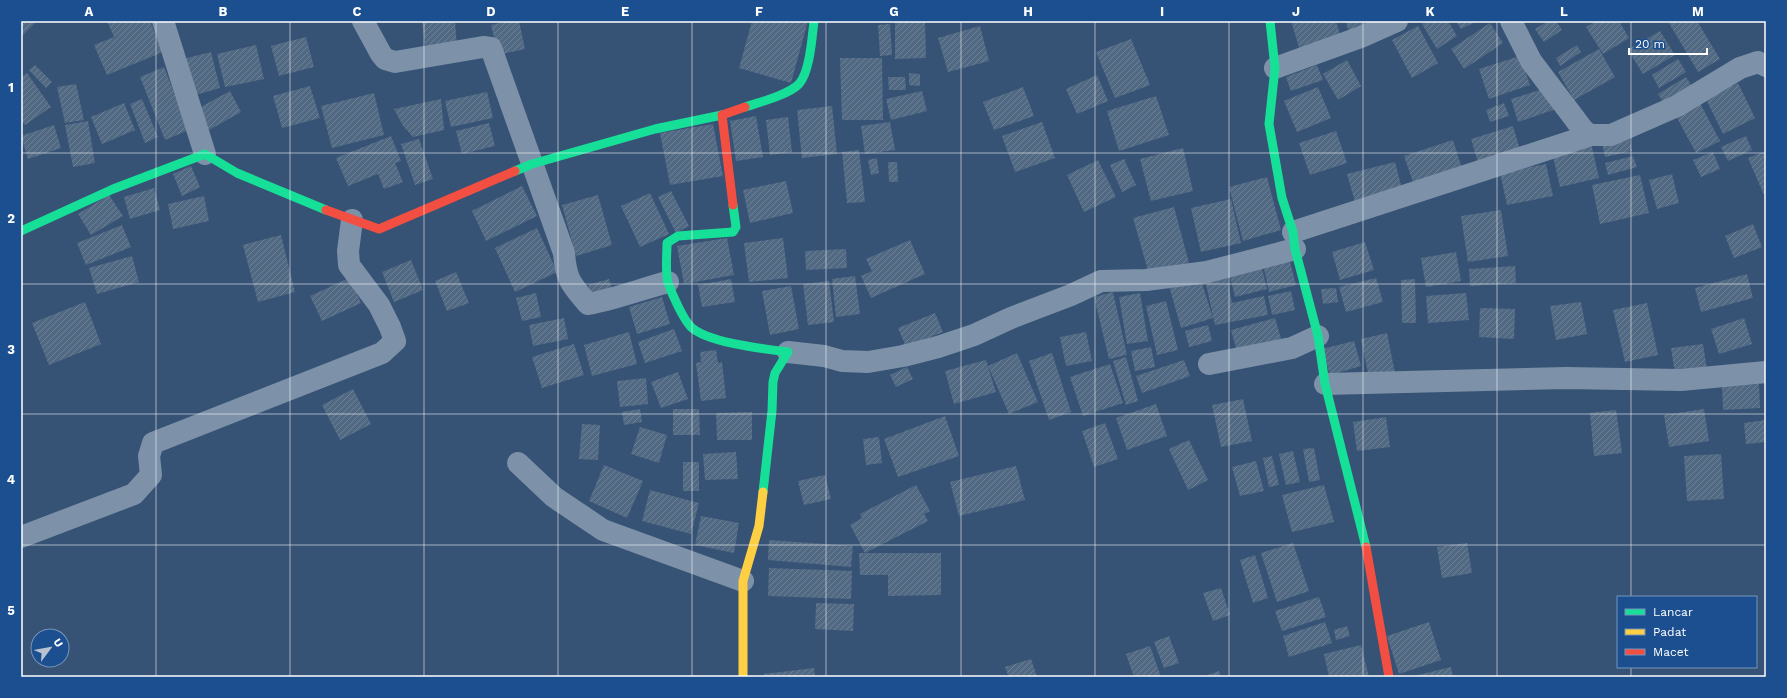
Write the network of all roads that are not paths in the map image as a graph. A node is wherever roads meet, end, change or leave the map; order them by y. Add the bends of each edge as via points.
1 (166, 21) edge
2 (363, 21) edge
3 (814, 21) edge
4 (1270, 21) edge
5 (1397, 21) edge
6 (1511, 21) edge
7 (1766, 66) edge
8 (1275, 68) junction
9 (722, 115) junction
10 (1592, 135) junction
11 (205, 154) junction
12 (532, 164) junction
13 (352, 220) junction
14 (21, 231) edge
15 (1294, 240) junction
16 (668, 282) junction
17 (1318, 336) junction
18 (788, 352) junction
19 (1209, 364) dead end
20 (1766, 372) edge
21 (1325, 384) junction
22 (518, 463) dead end
23 (21, 537) edge
24 (743, 581) junction
25 (743, 677) edge
26 (1389, 677) edge

1 - 11 street
2 - 12 street via 381,54 385,59 395,62 483,47 491,48
3 - 9 street via 806,66 800,83 786,92
4 - 8 street
5 - 8 street
6 - 10 street via 1531,61 1584,131
7 - 10 street via 1758,62 1740,68 1677,106 1611,135
8 - 15 street via 1269,124 1282,198
9 - 12 street via 655,129
9 - 16 street via 736,227 733,232 678,236 667,244
10 - 15 street
11 - 13 street via 237,173
11 - 14 street via 113,189
12 - 13 street via 379,229
12 - 16 street via 564,253 566,274 588,304 607,301
13 - 23 street via 348,244 349,265 379,305 395,341 382,353 153,444 148,456 151,475 134,494
15 - 17 street
15 - 18 street via 1207,272 1146,280 1101,281 974,335 888,359 868,362 842,361
16 - 18 street via 685,319 691,327 701,333 745,347
17 - 19 street via 1292,348
17 - 21 street
18 - 24 street via 773,382 759,526
20 - 21 street via 1681,380 1566,378
21 - 26 street via 1368,554
22 - 24 street via 554,497 603,530
24 - 25 street

